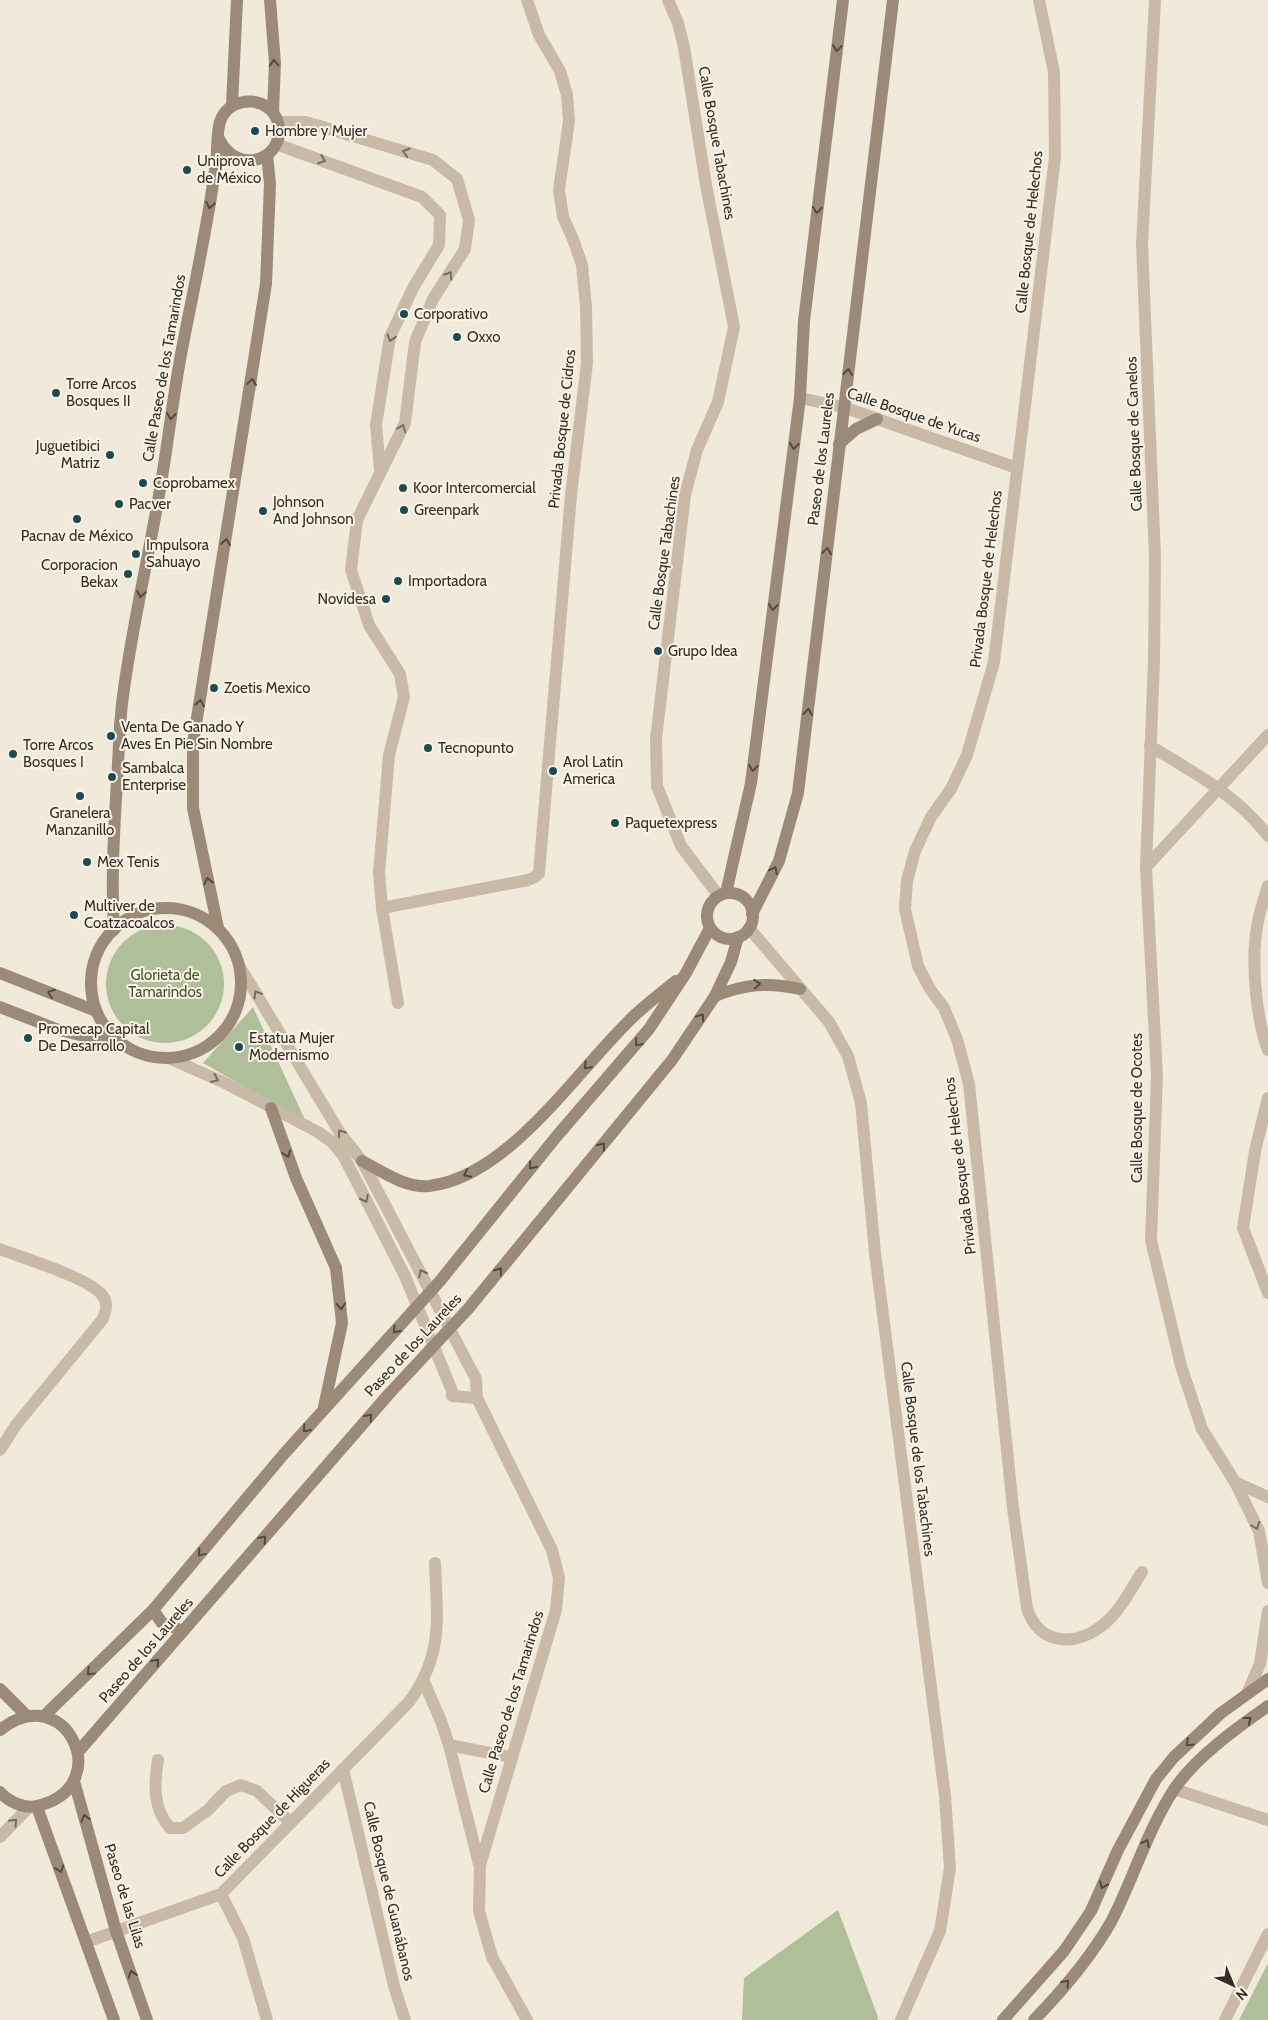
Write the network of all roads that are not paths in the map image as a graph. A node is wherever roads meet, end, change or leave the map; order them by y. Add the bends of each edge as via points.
1 (237, 0) edge
2 (270, 0) edge
3 (528, 0) edge
4 (668, 0) edge
5 (843, 0) edge
6 (892, 0) edge
7 (1039, 0) edge
8 (1155, 0) edge
9 (232, 106) junction
10 (275, 117) junction
11 (219, 139) junction
12 (276, 144) junction
13 (267, 155) junction
14 (800, 398) junction
15 (844, 407) junction
16 (878, 419) junction
17 (839, 444) junction
18 (1017, 468) junction
19 (380, 471) junction
20 (1268, 735) edge
21 (1150, 746) junction
22 (1218, 787) junction
23 (1268, 836) edge
24 (1146, 867) junction
25 (1268, 886) edge
26 (723, 894) junction
27 (382, 908) junction
28 (752, 914) junction
29 (218, 928) junction
30 (710, 928) junction
31 (749, 928) junction
32 (114, 930) junction
33 (738, 937) junction
34 (240, 967) junction
35 (0, 973) edge
36 (686, 973) junction
37 (800, 989) junction
38 (715, 996) junction
39 (398, 1003) dead end
40 (0, 1007) edge
41 (96, 1011) junction
42 (125, 1046) junction
43 (1268, 1050) edge
44 (171, 1058) junction
45 (1268, 1098) edge
46 (271, 1108) junction
47 (362, 1162) junction
48 (0, 1249) edge
49 (1268, 1293) edge
50 (477, 1398) junction
51 (323, 1409) junction
52 (0, 1450) edge
53 (1235, 1482) junction
54 (1268, 1498) edge
55 (435, 1563) dead end
56 (1142, 1572) dead end
57 (1268, 1583) edge
58 (154, 1610) junction
59 (1268, 1611) edge
60 (183, 1632) junction
61 (1268, 1679) edge
62 (424, 1682) junction
63 (0, 1689) edge
64 (1247, 1694) junction
65 (1268, 1706) edge
66 (28, 1716) junction
67 (44, 1716) junction
68 (0, 1730) edge
69 (448, 1745) junction
70 (78, 1752) junction
71 (511, 1757) junction
72 (158, 1760) dead end
73 (344, 1769) junction
74 (74, 1781) junction
75 (1174, 1789) junction
76 (0, 1792) edge
77 (33, 1807) junction
78 (1268, 1820) edge
79 (291, 1823) junction
80 (0, 1837) edge
81 (480, 1865) junction
82 (221, 1894) junction
83 (116, 1931) junction
84 (1268, 1934) edge
85 (86, 1942) junction
86 (114, 2020) edge
87 (147, 2020) edge
88 (267, 2020) edge
89 (405, 2020) edge
90 (527, 2020) edge
91 (901, 2020) edge
92 (1003, 2020) edge
93 (1034, 2020) edge
94 (1225, 2020) edge

1 - 9 main road
10 -> 2 main road
3 - 27 street, Privada Bosque de Cidros via 539,35 560,72 567,94 569,121 559,190 563,217 582,265 587,364 571,495 538,873 528,880
4 - 26 street, Calle Bosque Tabachines via 684,47 706,185 734,327 718,402 697,450 685,495 656,739 657,786 681,846
5 -> 14 main road, Paseo de los Laureles via 804,321
15 -> 6 main road, Paseo de los Laureles
7 - 18 street, Calle Bosque de Helechos via 1054,72 1055,157
8 - 21 street, Calle Bosque de Canelos via 1142,244 1155,557
9 - 10 main road via 254,101 264,105
9 - 11 main road via 220,120
10 - 12 main road via 279,133
19 -> 10 street via 404,423 415,342 433,299 465,249 470,220 457,178 433,160 306,122
11 - 13 main road via 223,148 239,160 258,160
11 -> 32 main road, Calle Paseo de los Tamarindos via 213,190 175,384 167,453 123,697 111,881
12 - 13 main road
12 -> 19 street via 422,197 440,215 439,245 413,288 390,337 376,424
29 -> 13 main road via 193,808 193,743 266,284 270,184
14 - 15 street, Calle Bosque de Yucas
14 -> 26 main road, Paseo de los Laureles via 751,783
15 - 16 street, Calle Bosque de Yucas
15 - 17 main road, Paseo de los Laureles
16 - 17 main road via 856,429
16 - 18 street, Calle Bosque de Yucas
28 -> 17 main road, Paseo de los Laureles via 779,861 798,793
18 - 56 street, Privada Bosque de Helechos via 994,662 967,755 915,851 907,881 905,910 918,966 944,1008 957,1038 969,1084 1013,1508 1031,1622 1042,1633 1059,1639 1086,1636 1104,1624
19 - 27 street via 357,520 351,570 369,625 400,674 404,697 389,755 379,872
20 - 22 street
21 - 22 street
21 - 24 street, Calle Bosque de Canelos
22 - 23 street via 1255,819
22 - 24 street
24 - 53 street, Calle Bosque de Ocotes via 1157,1076 1151,1240 1181,1366 1202,1429
25 - 43 street via 1256,927 1255,976 1261,1033
26 - 28 main road via 747,900
26 - 30 main road via 712,901 708,910
27 - 39 street
28 - 31 main road
29 - 32 main road via 199,915 178,909 155,909
29 - 34 main road via 232,946
30 - 33 main road via 726,938
30 - 36 main road, Paseo de los Laureles
31 - 33 main road
31 - 37 street, Calle Bosque de los Tabachines
32 - 41 main road via 101,947 93,967
33 - 38 main road, Paseo de los Laureles via 731,962
34 - 44 main road via 240,999 227,1029 202,1050
47 -> 34 street, Calle Paseo de los Tamarindos via 340,1133
41 -> 35 main road
36 -> 47 main road via 635,1015 510,1148 482,1167 457,1180 428,1186 408,1184
36 -> 51 main road, Paseo de los Laureles via 649,1029 556,1137 440,1281
38 -> 37 main road via 734,988 765,984
37 - 91 street, Calle Bosque de los Tabachines via 829,1022 848,1056 861,1103 876,1253 945,1796 950,1868 940,1931
60 -> 38 main road, Paseo de los Laureles via 388,1395 468,1309 672,1060
40 - 42 main road via 56,1030
41 - 42 main road via 107,1030
42 - 44 main road via 147,1056
44 -> 46 street
45 - 49 street via 1255,1151 1244,1228
46 -> 50 street via 318,1132 343,1155 405,1276 452,1396
46 -> 51 main road via 296,1178 336,1268 342,1323
50 -> 47 street, Calle Paseo de los Tamarindos via 476,1379
48 - 52 street via 90,1285 103,1296 107,1309 102,1320 16,1425
50 - 71 street, Calle Paseo de los Tamarindos via 552,1550 559,1578 556,1610
51 -> 58 main road, Paseo de los Laureles
53 - 54 street
53 -> 57 street, Calle Bosque de Ocotes via 1259,1530
55 - 62 street, Calle Bosque de Higueras via 437,1629 433,1656
58 - 60 main road via 162,1622
58 -> 67 main road, Paseo de los Laureles
59 - 64 street via 1260,1664
70 -> 60 main road, Paseo de los Laureles
61 - 64 main road
62 - 69 street
62 - 73 street, Calle Bosque de Higueras
63 - 66 main road
64 -> 92 main road via 1180,1750 1156,1779 1118,1850 1091,1911 1064,1951
75 -> 65 main road via 1189,1771
66 - 67 main road
66 - 68 main road via 12,1720
67 - 70 main road via 66,1729
69 - 71 street
69 - 81 street
70 - 74 main road via 79,1767
71 - 81 street, Calle Paseo de los Tamarindos
72 - 79 street via 154,1785 162,1819 170,1828 183,1828 208,1810 226,1791 240,1785 257,1791
73 - 79 street, Calle Bosque de Higueras
73 - 89 street, Calle Bosque de Guanábanos via 394,1986
74 - 77 main road via 65,1794 52,1802
83 -> 74 main road, Paseo de las Lilas
75 - 78 street
93 -> 75 main road via 1082,1964 1110,1922
76 - 77 main road via 16,1803
80 -> 77 street
77 -> 85 main road
79 - 82 street, Calle Bosque de Higueras
81 - 90 street, Calle Paseo de los Tamarindos via 479,1911 492,1957
82 - 83 street, Calle Bosque de Higueras
82 - 88 street via 243,1938
83 - 85 street, Calle Bosque de Higueras
87 -> 83 main road, Paseo de las Lilas
84 - 94 street
85 - 86 main road

